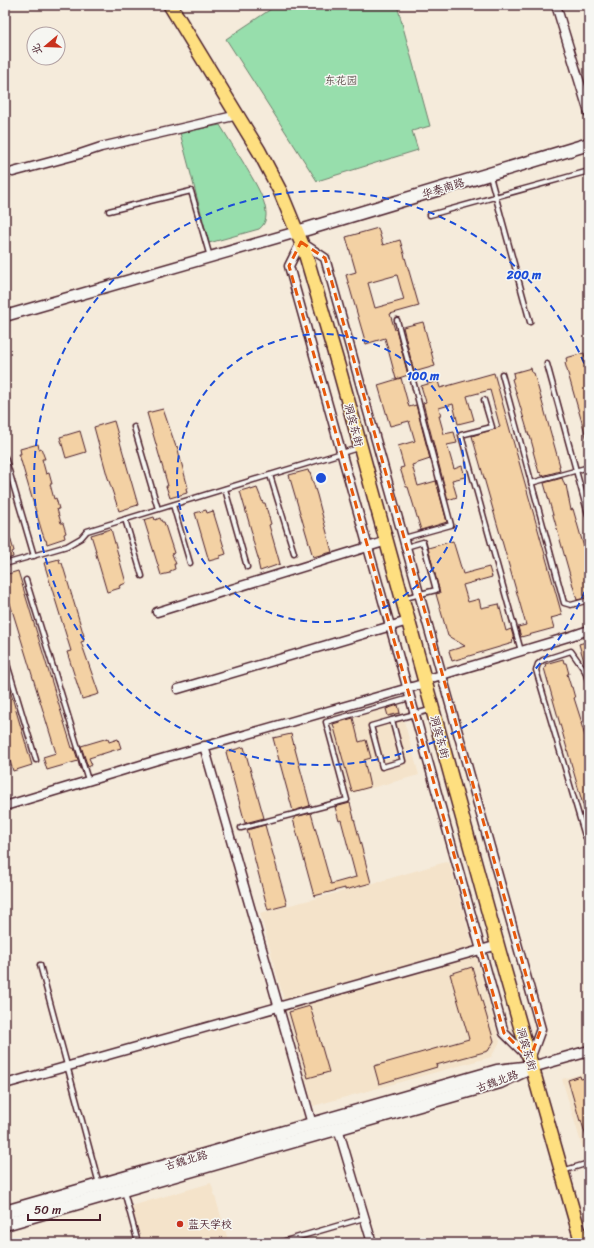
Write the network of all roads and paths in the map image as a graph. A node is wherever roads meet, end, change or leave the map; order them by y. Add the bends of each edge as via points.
1 (170, 5) edge
2 (556, 5) edge
3 (589, 113) edge
4 (238, 115) junction
5 (589, 144) edge
6 (13, 172) dead end
7 (589, 172) edge
8 (490, 174) junction
9 (496, 197) junction
10 (109, 212) dead end
11 (430, 215) dead end
12 (299, 237) junction
13 (210, 258) junction
14 (5, 316) edge
15 (397, 320) dead end
16 (530, 322) dead end
17 (547, 364) dead end
18 (502, 374) dead end
19 (484, 400) dead end
20 (134, 427) dead end
21 (361, 448) junction
22 (342, 453) junction
23 (5, 457) edge
24 (589, 468) edge
25 (576, 471) junction
26 (270, 475) junction
27 (531, 483) junction
28 (225, 489) junction
29 (173, 505) junction
30 (158, 509) junction
31 (589, 518) edge
32 (125, 519) junction
33 (404, 538) junction
34 (387, 541) junction
35 (368, 547) junction
36 (406, 547) junction
37 (294, 554) dead end
38 (34, 556) junction
39 (190, 563) dead end
40 (5, 564) edge
41 (247, 567) dead end
42 (142, 576) dead end
43 (26, 580) dead end
44 (420, 594) junction
45 (402, 599) junction
46 (589, 600) edge
47 (157, 612) dead end
48 (408, 621) junction
49 (390, 626) junction
50 (589, 630) edge
51 (521, 651) junction
52 (5, 657) edge
53 (587, 670) edge
54 (442, 674) junction
55 (425, 681) junction
56 (589, 684) edge
57 (407, 688) junction
58 (178, 689) dead end
59 (410, 698) junction
60 (433, 709) junction
61 (415, 714) junction
62 (392, 720) junction
63 (204, 746) junction
64 (36, 760) dead end
65 (88, 780) junction
66 (5, 805) edge
67 (242, 828) dead end
68 (588, 839) edge
69 (498, 946) junction
70 (480, 950) junction
71 (40, 964) dead end
72 (278, 1007) junction
73 (589, 1051) edge
74 (531, 1063) junction
75 (67, 1067) junction
76 (5, 1084) edge
77 (312, 1124) junction
78 (338, 1128) junction
79 (589, 1163) edge
80 (561, 1171) junction
81 (99, 1185) junction
82 (123, 1190) junction
83 (5, 1212) edge
84 (364, 1218) junction
85 (5, 1224) edge
86 (138, 1243) edge
87 (278, 1243) edge
88 (372, 1243) edge
89 (582, 1243) edge

1 - 4 main road, 洞宾东街
2 - 3 street
4 - 6 street via 101,147
4 - 12 main road, 洞宾东街 via 270,171
5 - 8 main road, 华泰南路
7 - 9 lane
8 - 9 lane
8 - 12 main road, 华泰南路
9 - 11 lane
9 - 16 lane
10 - 13 lane via 191,191
12 - 13 street
12 - 21 main road, 洞宾东街
12 - 22 street via 289,266
12 - 33 street via 325,258
13 - 14 street
15 - 33 lane via 451,525
17 - 25 lane
18 - 27 lane
19 - 51 lane via 492,427 461,435
20 - 30 lane
21 - 22 lane
21 - 34 main road, 洞宾东街
22 - 26 lane
22 - 35 street
23 - 38 lane
24 - 25 lane
25 - 27 lane
25 - 31 lane
26 - 28 lane
26 - 37 lane
27 - 46 lane via 564,603 571,605
28 - 29 lane
28 - 41 lane
29 - 30 lane
29 - 39 lane
30 - 32 lane
32 - 38 lane via 86,531 81,538 71,544
32 - 42 lane
33 - 36 street
34 - 35 street
34 - 45 main road, 洞宾东街
35 - 47 street
35 - 49 street
36 - 44 street
36 - 44 lane via 423,542 436,590
38 - 40 lane
43 - 65 lane
44 - 45 lane
44 - 54 street
45 - 48 main road, 洞宾东街
48 - 49 street
48 - 55 main road, 洞宾东街
49 - 57 street
49 - 58 street
50 - 51 street
51 - 54 street
52 - 64 lane
53 - 56 lane
53 - 68 lane via 571,651 543,660 536,670
54 - 55 street
54 - 74 street via 541,1029
55 - 57 street
55 - 60 main road, 洞宾东街
57 - 59 street
57 - 63 street
59 - 61 street
59 - 67 lane via 326,722 347,800
60 - 61 lane
60 - 69 main road, 洞宾东街
61 - 62 lane
61 - 70 street
62 - 62 lane via 403,761 382,767 371,726
63 - 65 street
63 - 72 street
65 - 66 street
69 - 70 street
69 - 74 main road, 洞宾东街
70 - 72 street
70 - 74 street via 504,1033
71 - 75 lane
72 - 75 street
72 - 77 street
73 - 74 street
74 - 77 main road, 古魏北路
74 - 78 main road, 古魏北路 via 500,1082
74 - 80 main road, 洞宾东街
75 - 76 street
75 - 81 lane
77 - 81 main road, 古魏北路
78 - 82 main road, 古魏北路
78 - 84 street
79 - 80 lane
80 - 89 main road, 洞宾东街
81 - 83 main road, 古魏北路
82 - 85 main road, 古魏北路
82 - 86 lane
84 - 87 lane
84 - 88 street

